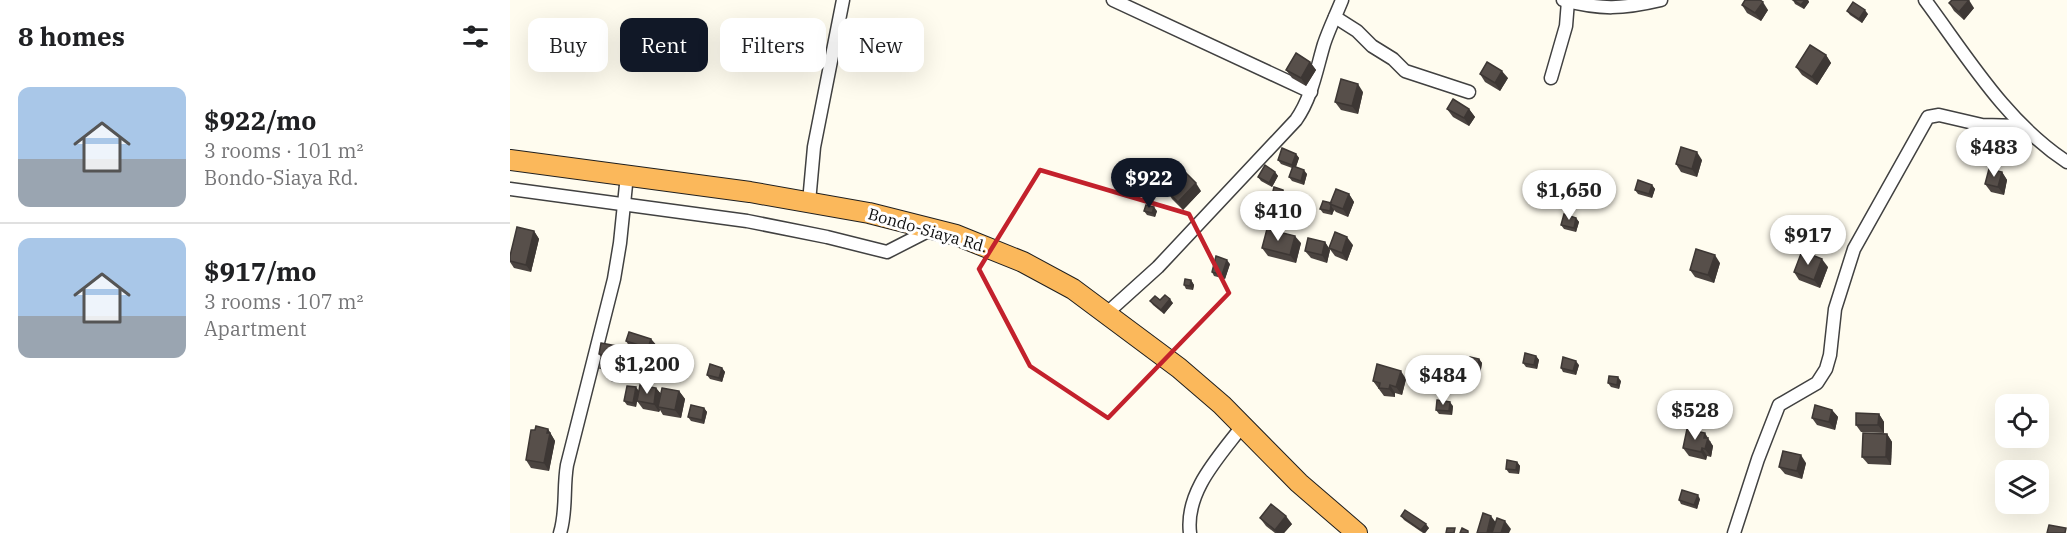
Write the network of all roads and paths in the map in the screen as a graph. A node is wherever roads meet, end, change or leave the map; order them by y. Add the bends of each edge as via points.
1 (843, 0) edge
2 (1113, 0) edge
3 (1342, 0) edge
4 (1661, 0) edge
5 (1925, 0) edge
6 (1566, 1) edge
7 (1335, 17) junction
8 (1551, 78) dead end
9 (1311, 92) junction
10 (1469, 92) dead end
11 (2022, 126) junction
12 (510, 160) edge
13 (2067, 162) edge
14 (627, 175) junction
15 (510, 189) edge
16 (809, 202) junction
17 (623, 206) junction
18 (932, 229) junction
19 (1107, 313) junction
20 (1243, 425) junction
21 (560, 533) edge
22 (1190, 533) edge
23 (1357, 533) edge
24 (1734, 533) edge

1 - 16 street via 814,147
2 - 9 street
3 - 7 street
4 - 6 street via 1617,9
5 - 11 street
6 - 8 street via 1566,26
7 - 9 street
7 - 10 street via 1405,71
9 - 19 street via 1296,120 1158,267
11 - 13 street
11 - 24 street via 1982,125 1939,115 1928,117 1854,249 1835,309 1826,369 1817,383 1779,405
12 - 14 highway, Bondo-Siaya Rd.
14 - 16 highway, Bondo-Siaya Rd.
14 - 17 street
15 - 17 street
16 - 18 highway, Bondo-Siaya Rd.
17 - 18 street via 747,221 887,252
17 - 21 street via 614,279 567,465
18 - 19 highway, Bondo-Siaya Rd. via 1023,262 1052,276
19 - 20 highway, Bondo-Siaya Rd. via 1192,378
20 - 22 street via 1194,496
20 - 23 highway, Bondo-Siaya Rd. via 1299,483

